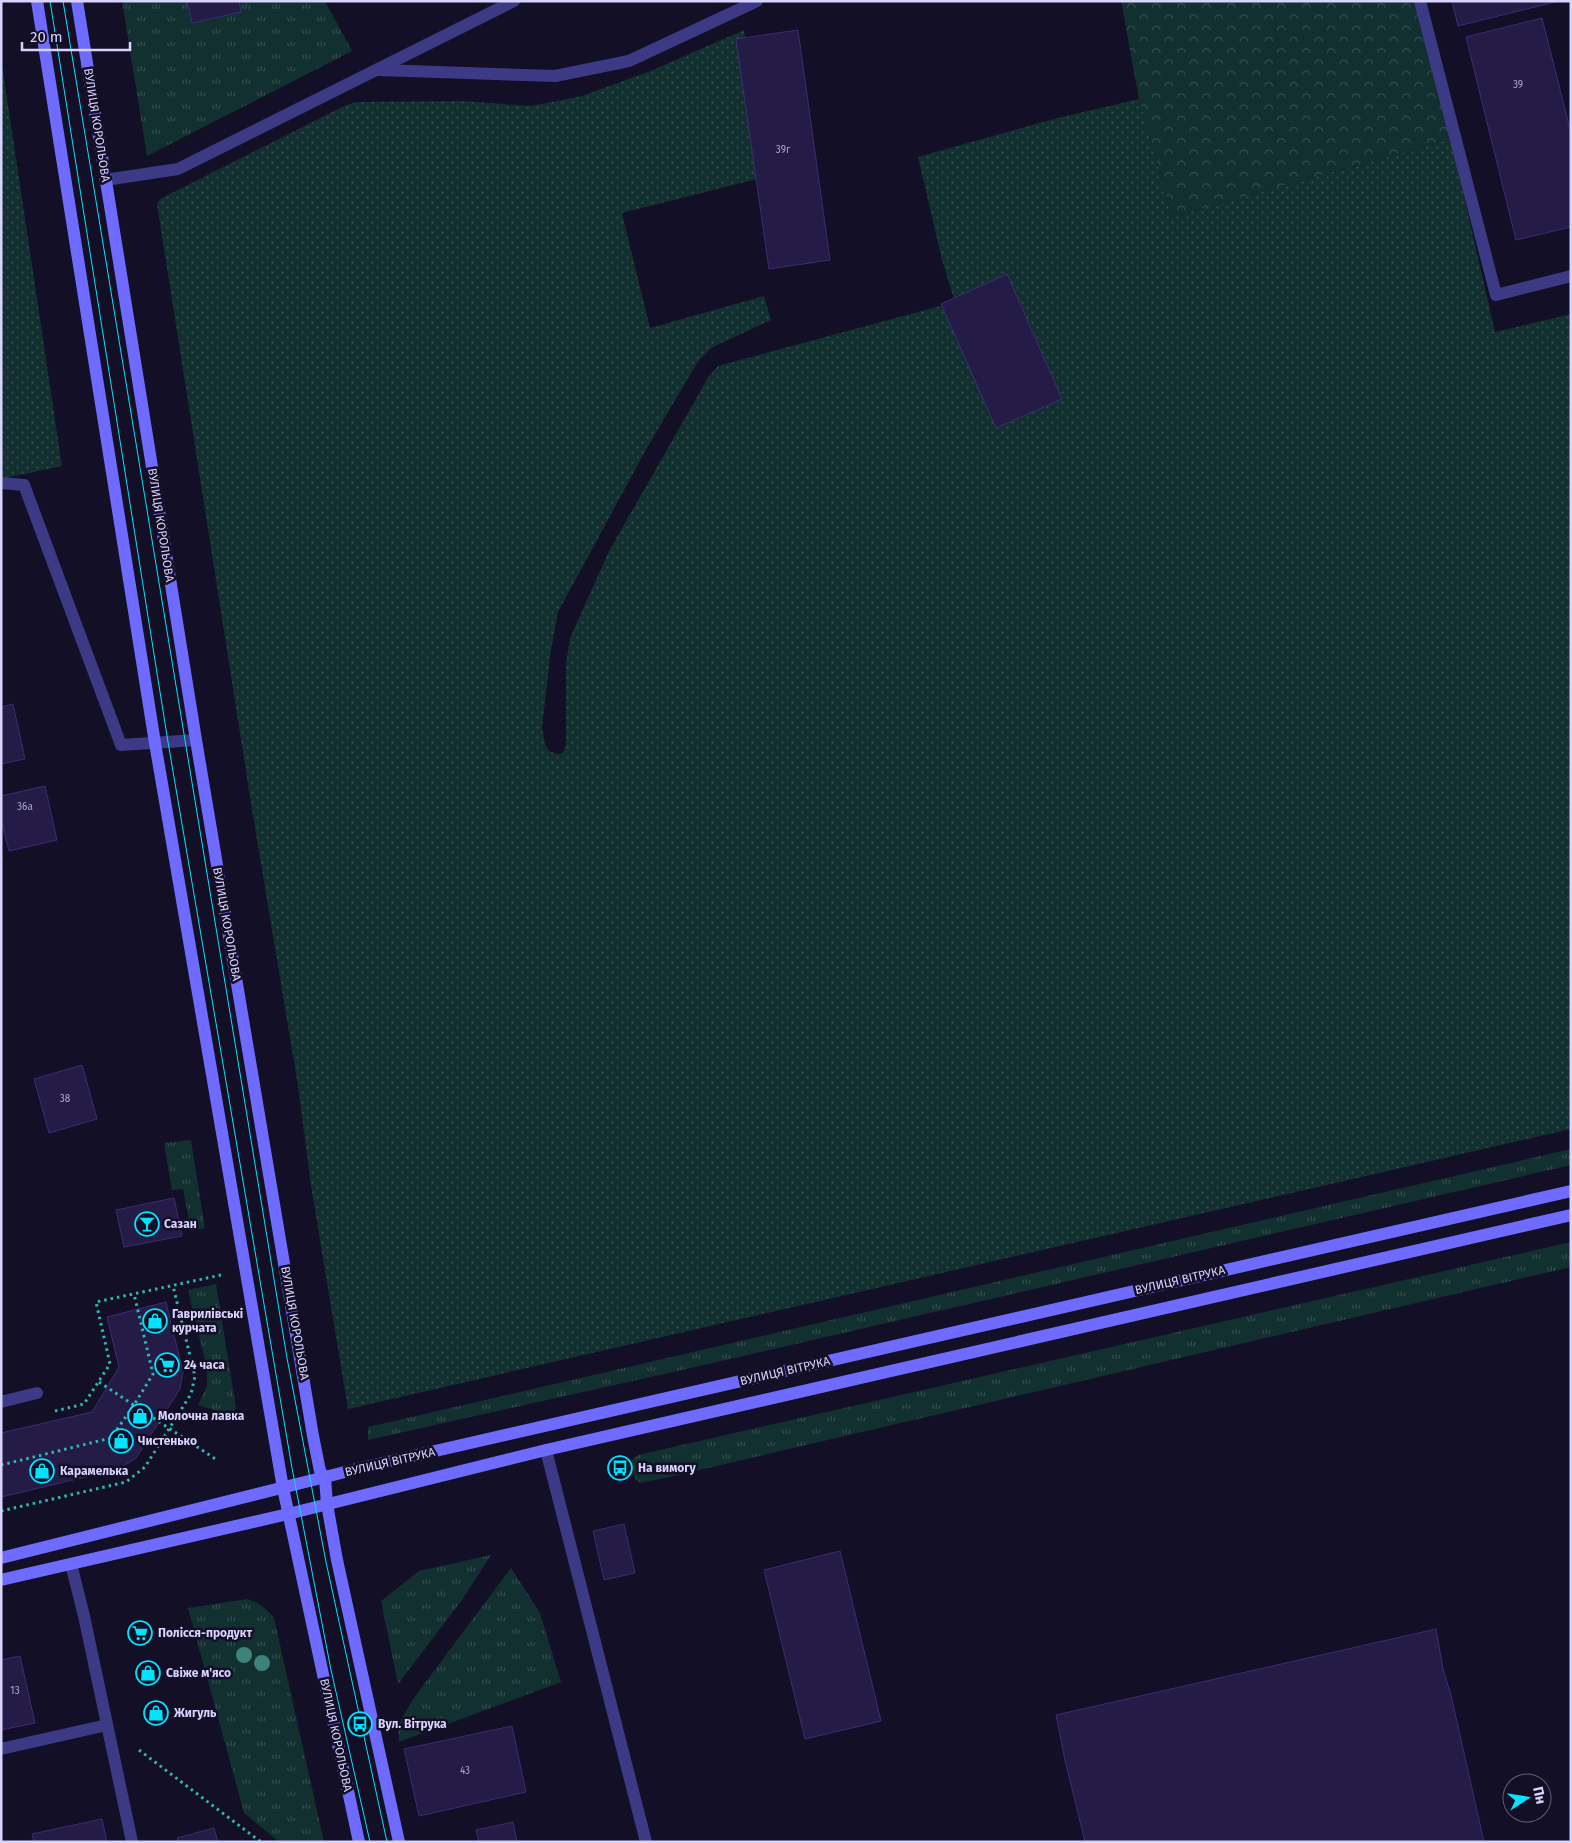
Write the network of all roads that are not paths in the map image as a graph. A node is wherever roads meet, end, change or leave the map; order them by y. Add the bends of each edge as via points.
1 (37, 1) edge
2 (77, 1) edge
3 (514, 1) edge
4 (757, 1) edge
5 (1420, 1) edge
6 (377, 70) junction
7 (105, 180) junction
8 (1571, 276) edge
9 (1, 484) edge
10 (196, 740) junction
11 (155, 743) junction
12 (1571, 1191) edge
13 (1571, 1215) edge
14 (37, 1393) dead end
15 (1, 1402) edge
16 (546, 1450) junction
17 (325, 1478) junction
18 (283, 1488) junction
19 (327, 1504) junction
20 (288, 1514) junction
21 (1, 1558) edge
22 (71, 1564) junction
23 (1, 1580) edge
24 (107, 1725) junction
25 (1, 1749) edge
26 (132, 1842) edge
27 (359, 1842) edge
28 (400, 1842) edge
29 (646, 1842) edge

1 - 11 main road, ВУЛИЦЯ КОРОЛЬОВА
2 - 7 main road, ВУЛИЦЯ КОРОЛЬОВА
3 - 6 lane
4 - 6 lane via 629,61 555,76
5 - 8 lane via 1496,295
6 - 7 lane via 178,169
7 - 10 main road, ВУЛИЦЯ КОРОЛЬОВА
9 - 11 lane via 24,485 121,745
10 - 11 lane
10 - 17 main road, ВУЛИЦЯ КОРОЛЬОВА via 313,1436 320,1471
11 - 18 main road, ВУЛИЦЯ КОРОЛЬОВА
12 - 17 main road, ВУЛИЦЯ ВІТРУКА
13 - 16 main road, ВУЛИЦЯ ВІТРУКА
14 - 15 lane
16 - 19 main road, ВУЛИЦЯ ВІТРУКА
16 - 29 lane
17 - 18 main road, ВУЛИЦЯ ВІТРУКА
17 - 19 main road, ВУЛИЦЯ КОРОЛЬОВА
18 - 20 main road, ВУЛИЦЯ КОРОЛЬОВА
18 - 21 main road, ВУЛИЦЯ ВІТРУКА
19 - 20 main road, ВУЛИЦЯ ВІТРУКА
19 - 28 main road, ВУЛИЦЯ КОРОЛЬОВА
20 - 22 main road, ВУЛИЦЯ ВІТРУКА
20 - 27 main road, ВУЛИЦЯ КОРОЛЬОВА
22 - 23 main road, ВУЛИЦЯ ВІТРУКА
22 - 24 lane
24 - 25 lane
24 - 26 lane

